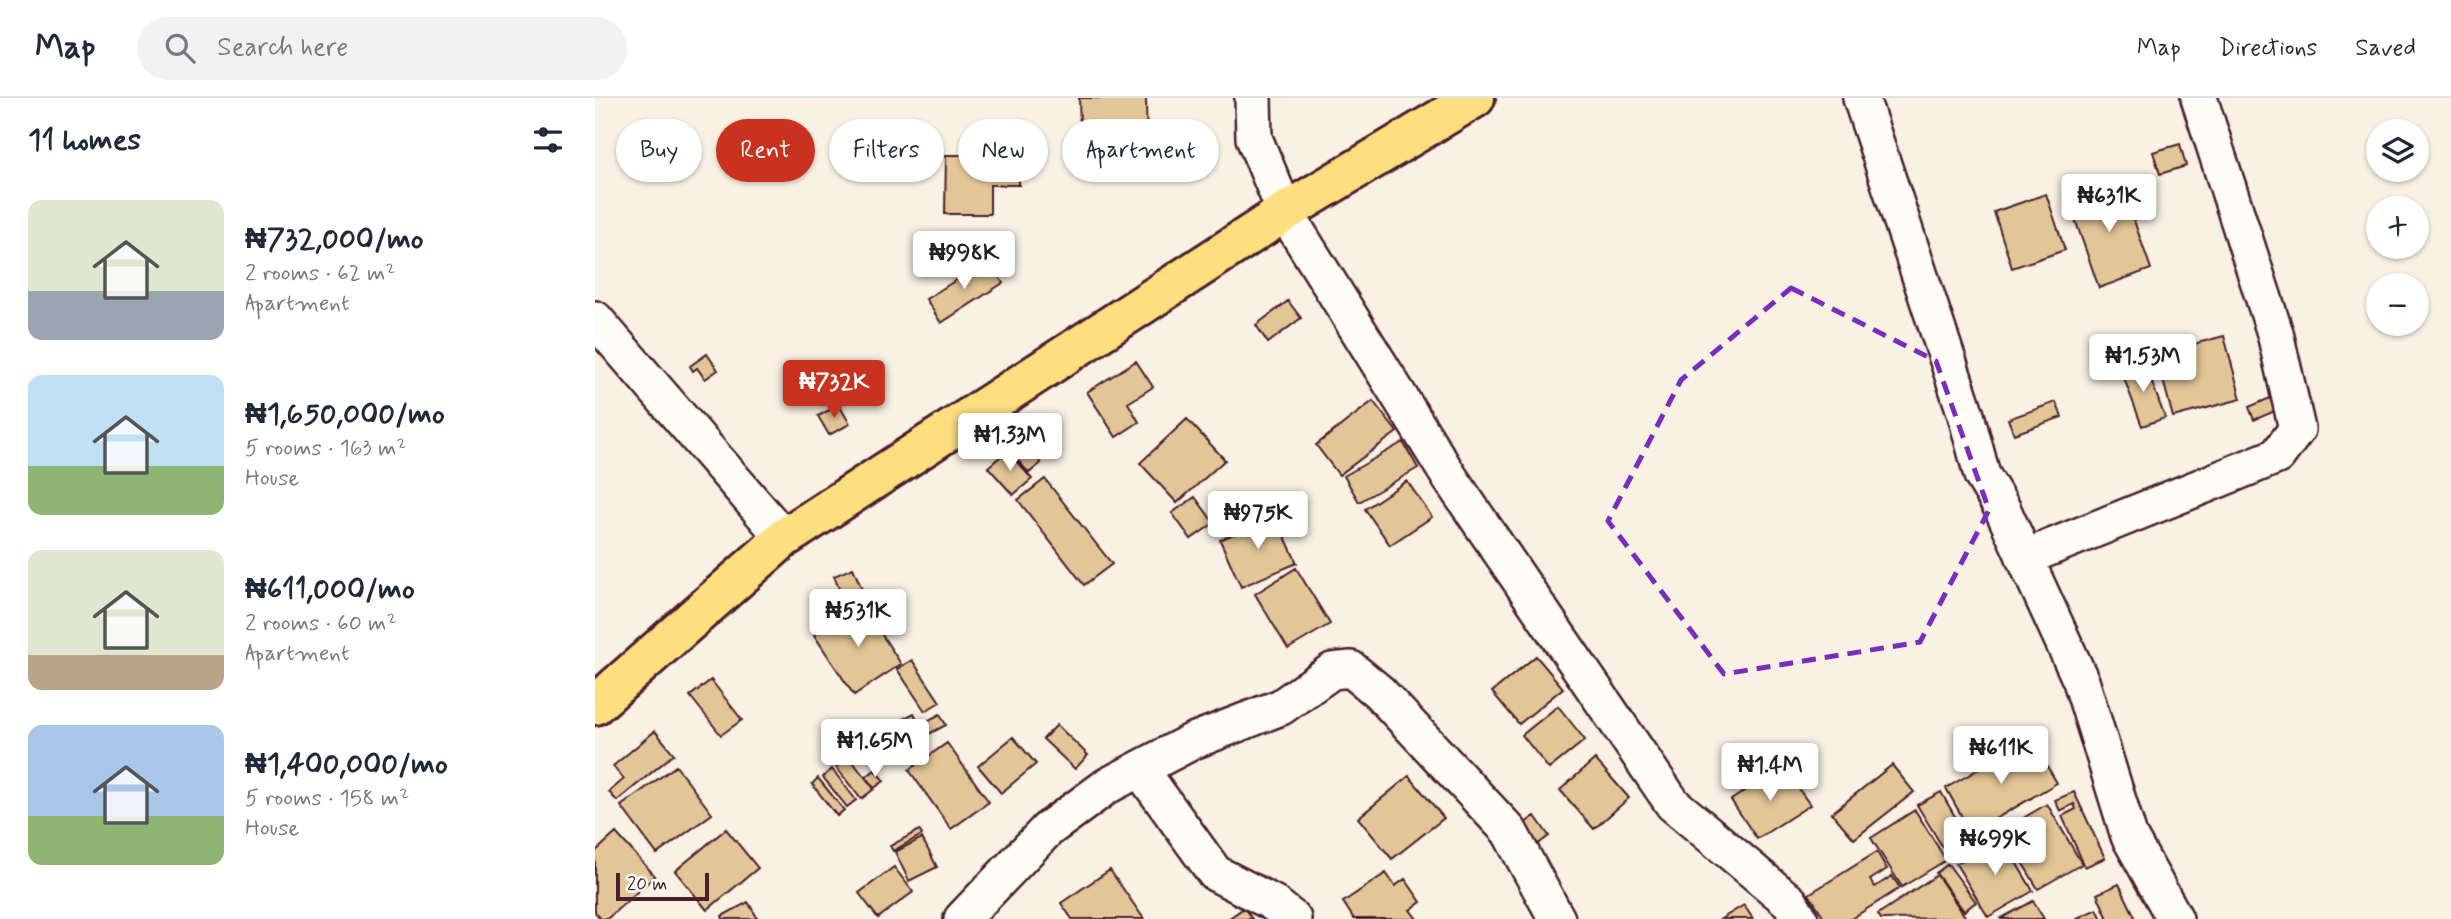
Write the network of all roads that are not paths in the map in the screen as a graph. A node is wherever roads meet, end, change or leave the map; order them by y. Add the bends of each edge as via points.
1 (1253, 98) edge
2 (1475, 98) edge
3 (1861, 98) edge
4 (2199, 98) edge
5 (1285, 212) junction
6 (595, 319) edge
7 (784, 538) junction
8 (2024, 558) junction
9 (595, 705) edge
10 (1140, 769) junction
11 (962, 919) edge
12 (1293, 919) edge
13 (1557, 919) edge
14 (1800, 919) edge
15 (2175, 919) edge

1 - 5 street via 1254,138
2 - 5 main road
3 - 8 street via 1982,475
4 - 8 street via 2275,333 2297,429 2277,456
5 - 7 main road
5 - 14 street via 1450,478 1673,804 1790,902
6 - 7 street
7 - 9 main road
8 - 15 street via 2081,681 2129,836
10 - 11 street via 1107,786 1047,830
10 - 12 street via 1215,873 1273,903
10 - 13 street via 1193,741 1281,707 1332,671 1351,669 1379,692 1509,831

